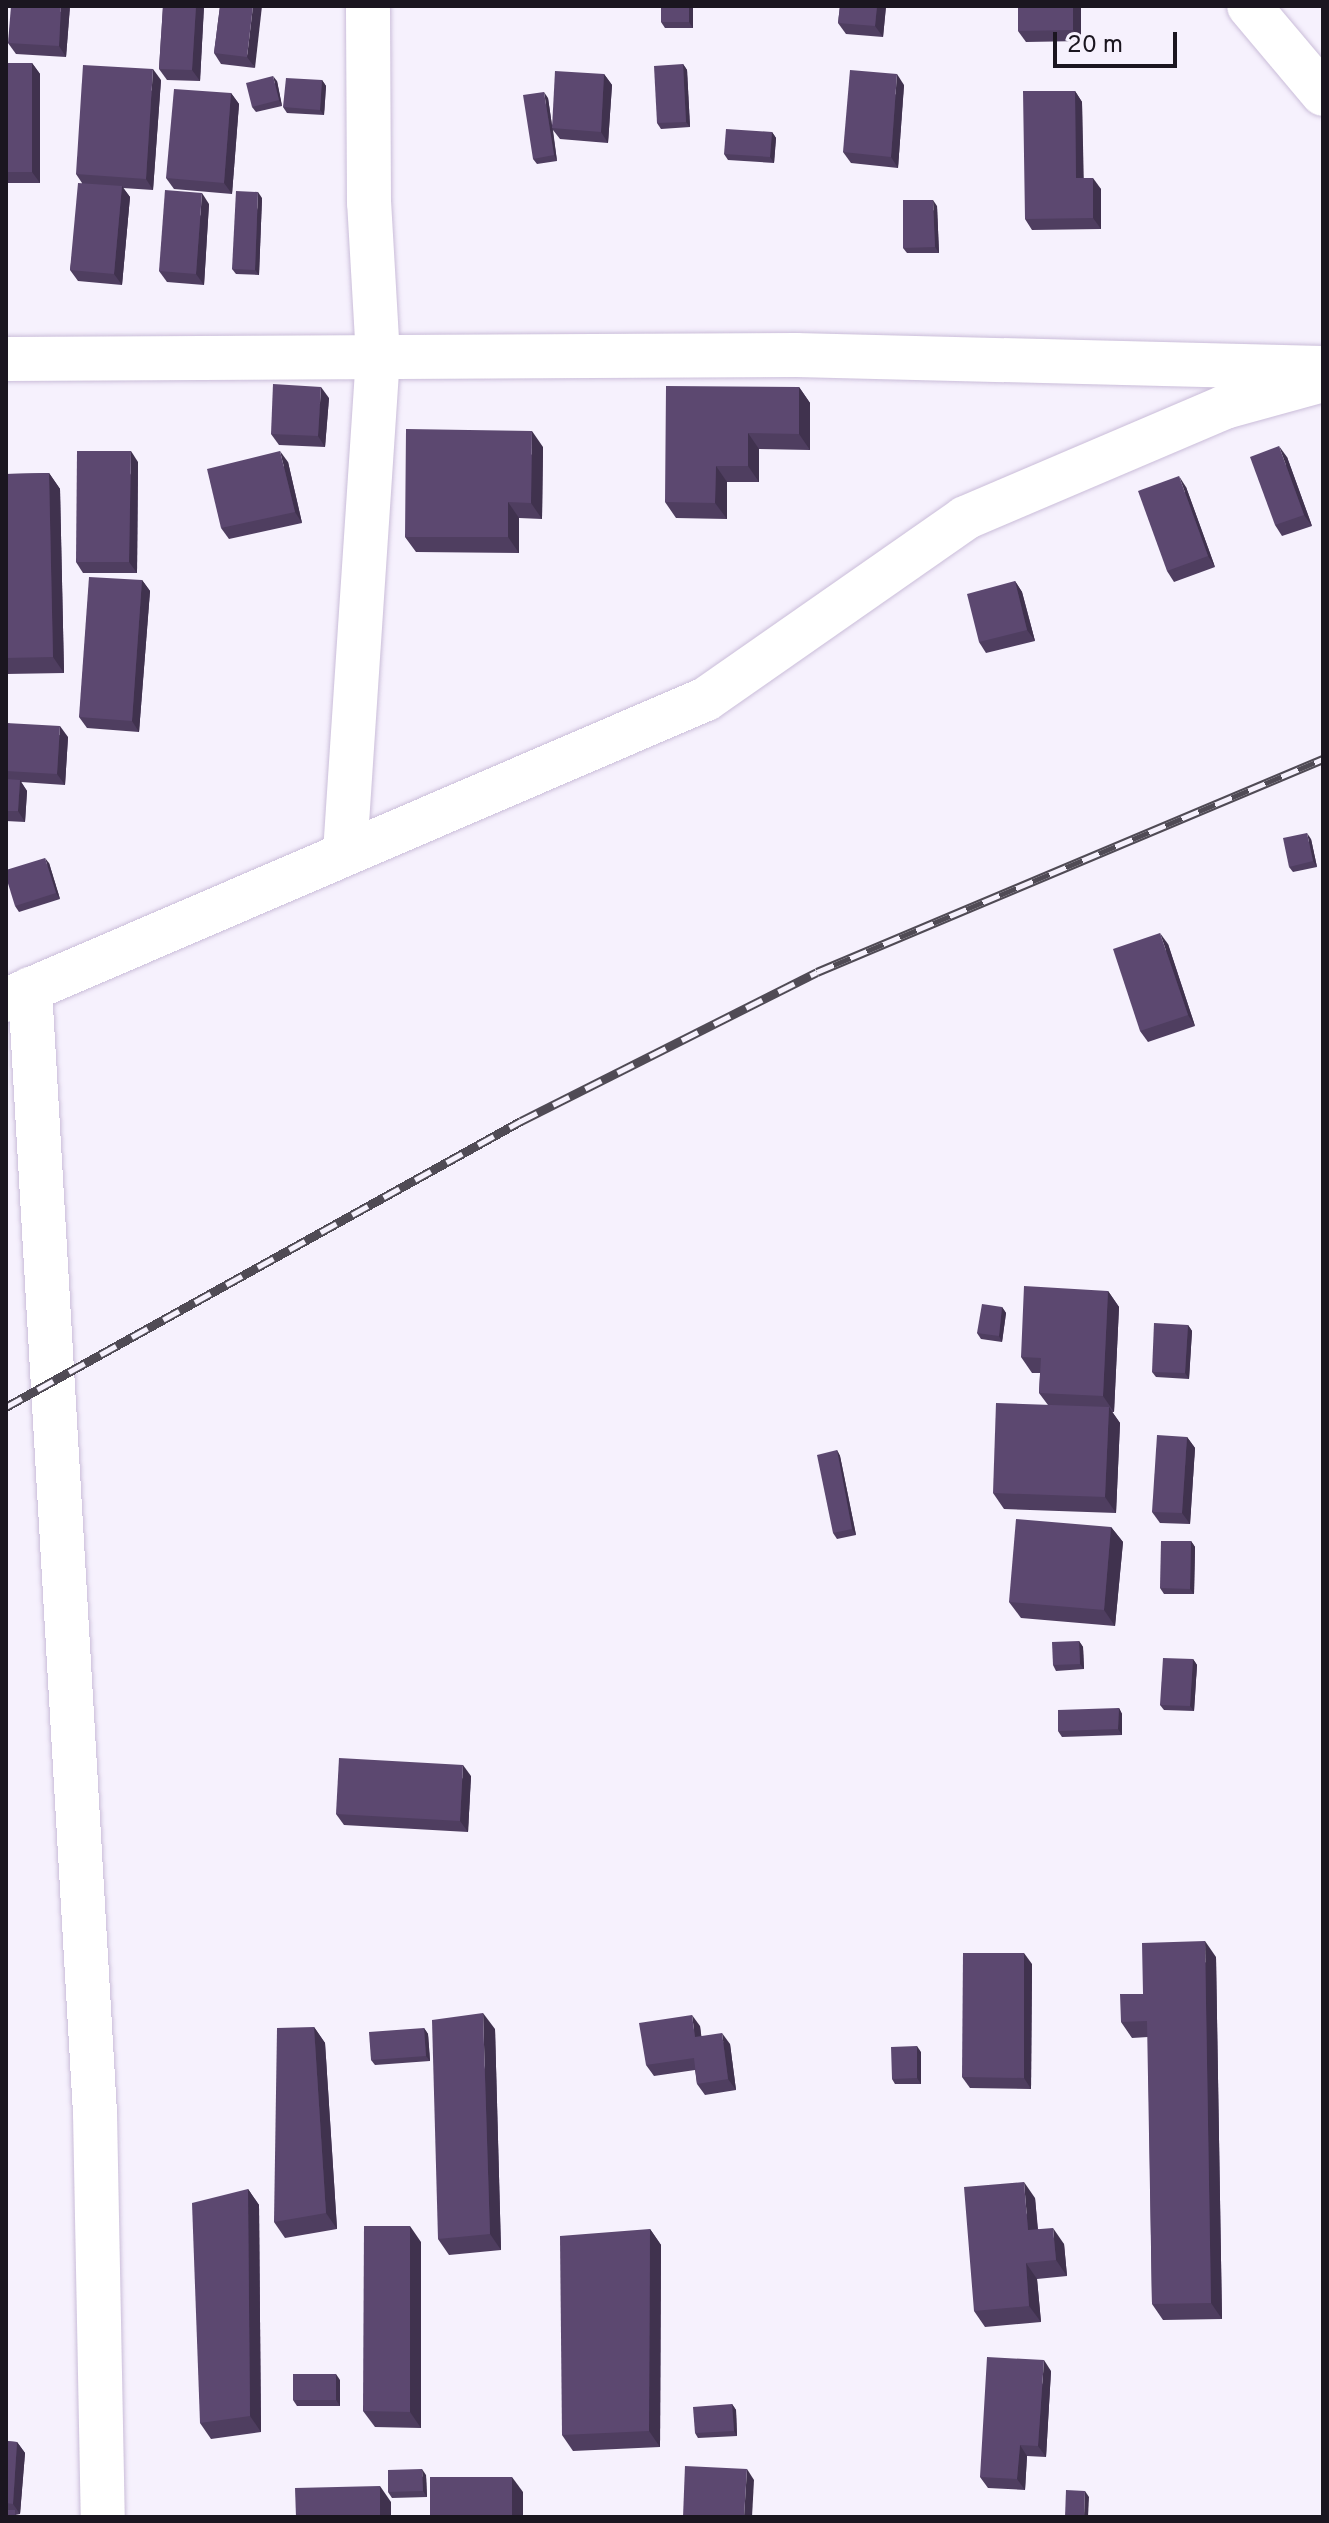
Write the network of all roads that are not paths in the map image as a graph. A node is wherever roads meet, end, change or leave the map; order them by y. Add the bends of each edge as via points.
1 (368, 6) edge
2 (1249, 6) edge
3 (1323, 94) edge
4 (378, 357) junction
5 (6, 359) edge
6 (1323, 368) edge
7 (1323, 380) edge
8 (345, 853) junction
9 (18, 994) edge
10 (103, 2517) edge

1 - 4 street via 369,203
2 - 3 street
4 - 5 street
4 - 6 street via 796,355
4 - 8 street
7 - 8 street via 1225,407 965,518 706,699
8 - 9 street
9 - 10 street via 95,2113

